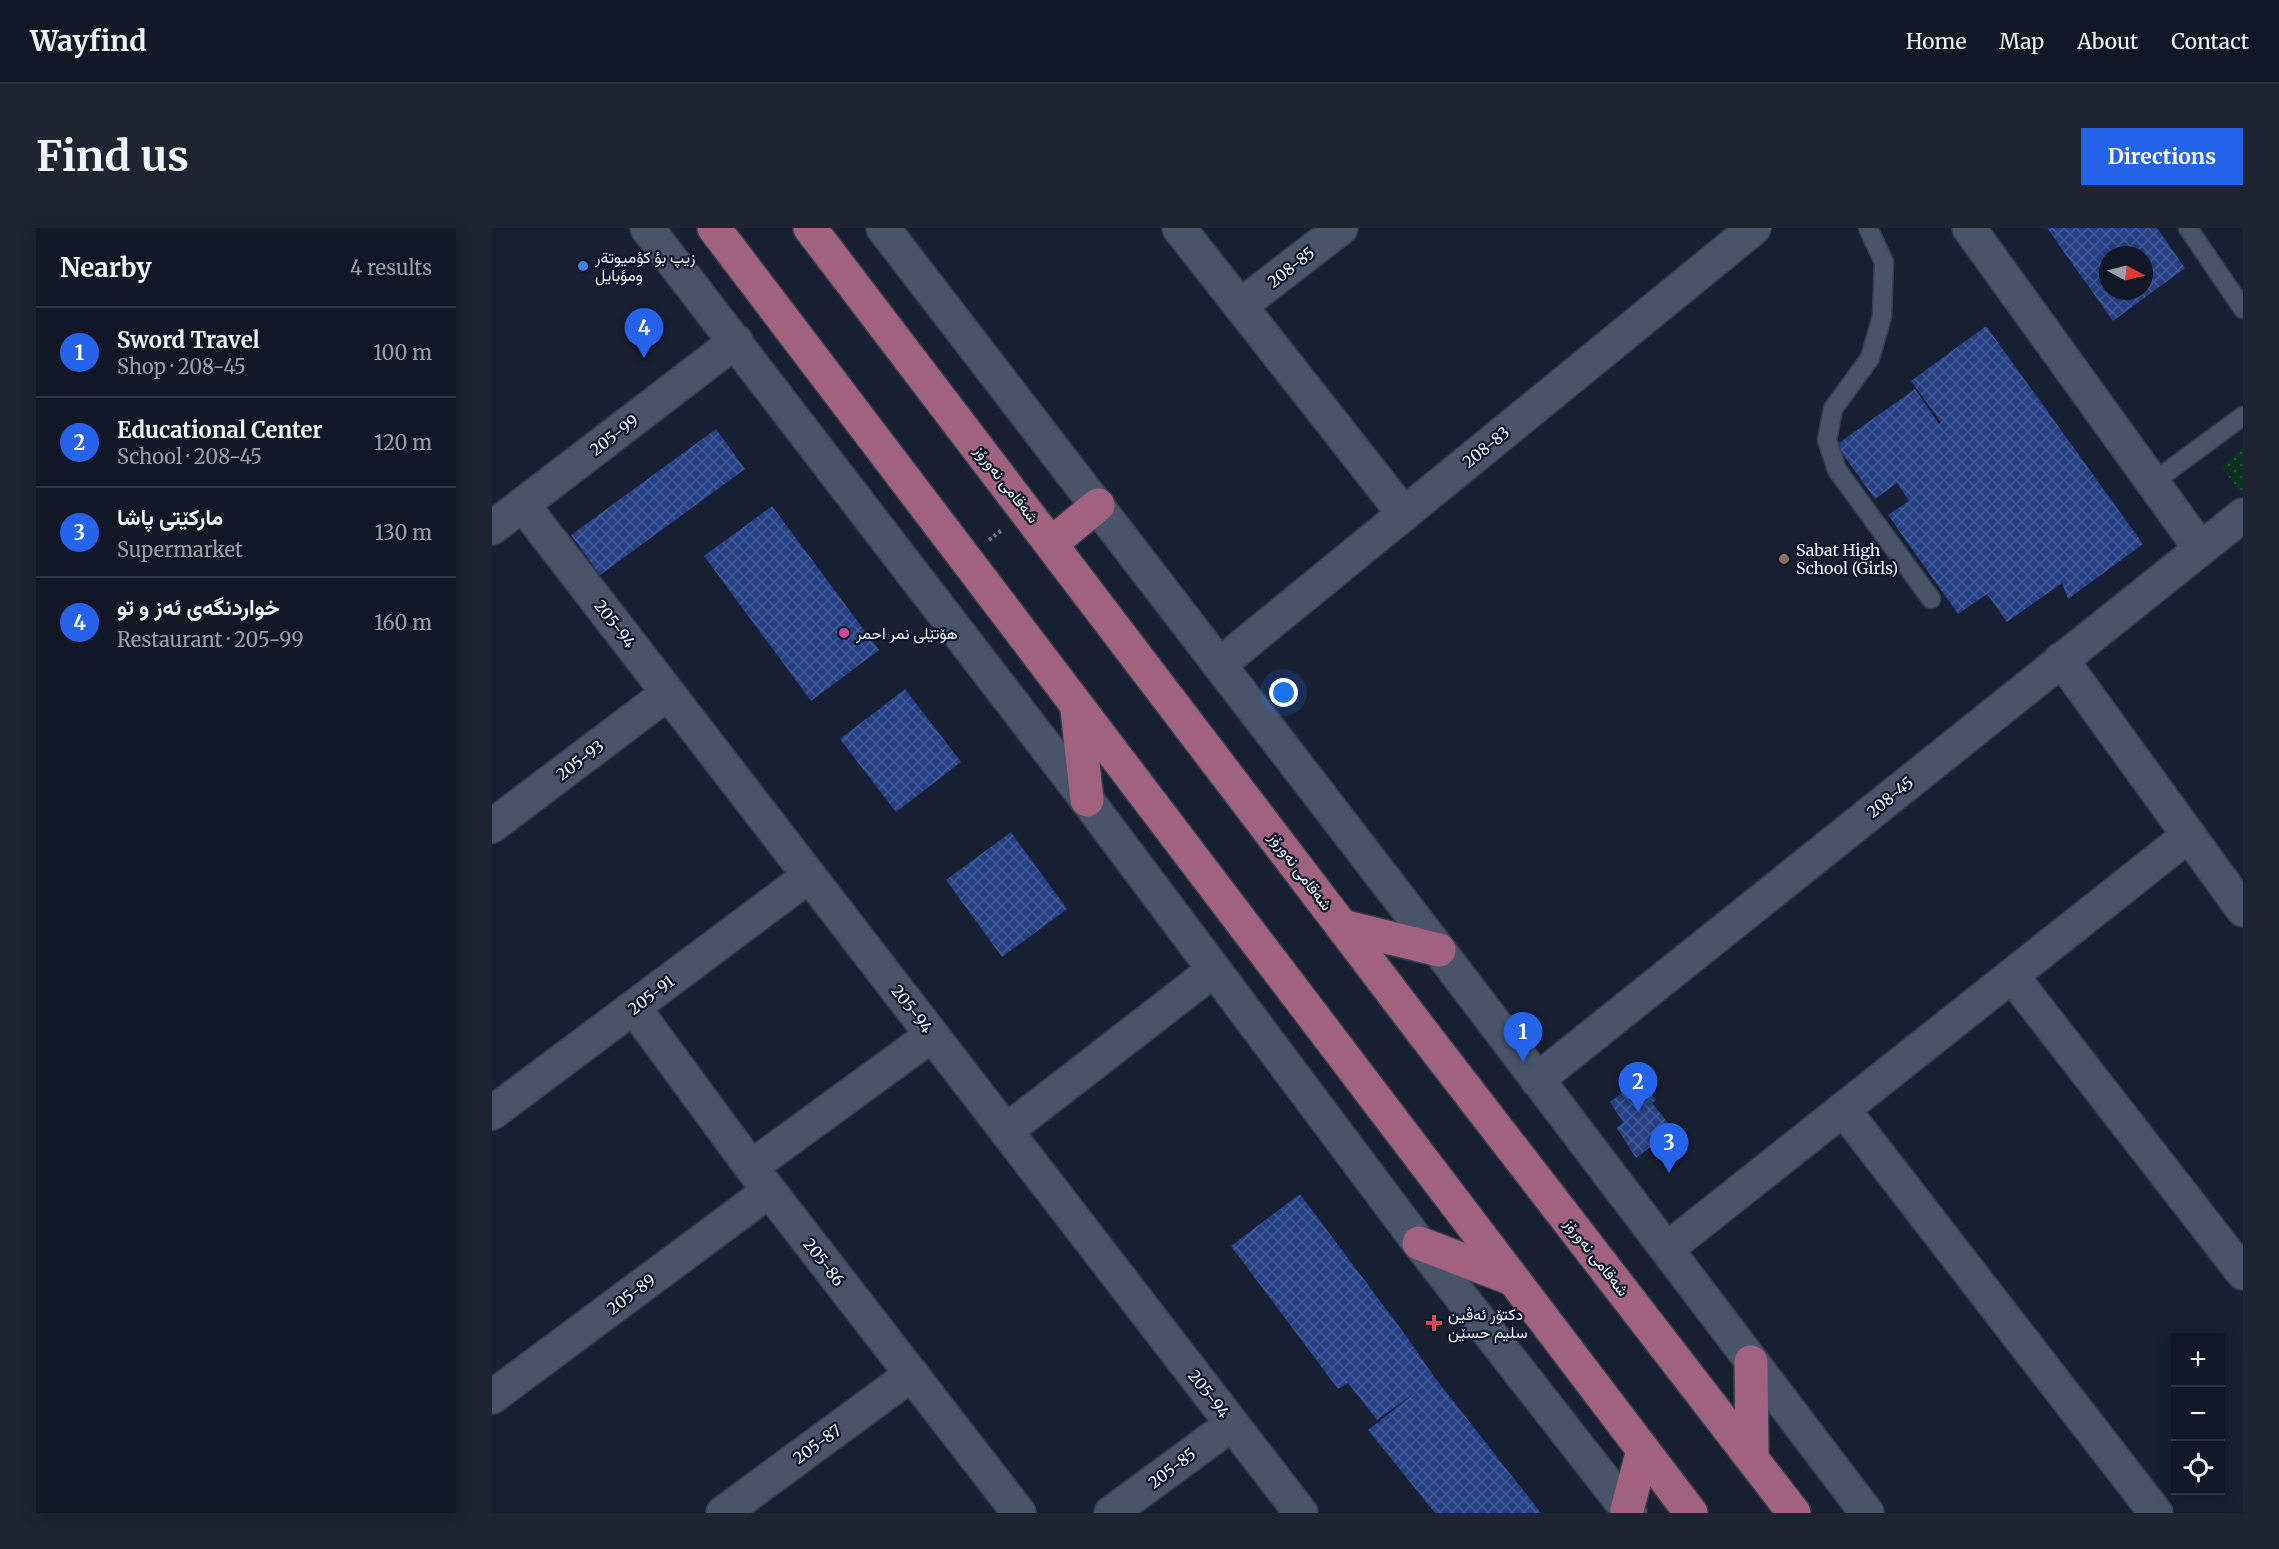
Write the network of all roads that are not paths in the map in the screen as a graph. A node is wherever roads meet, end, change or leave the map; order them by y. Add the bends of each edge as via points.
1 (647, 228) edge
2 (810, 228) edge
3 (883, 228) edge
4 (1179, 228) edge
5 (1341, 228) edge
6 (1754, 228) edge
7 (1868, 228) edge
8 (1969, 228) edge
9 (2188, 228) edge
10 (719, 230) edge
11 (1240, 306) junction
12 (2243, 309) edge
13 (736, 341) junction
14 (2243, 416) edge
15 (2152, 483) junction
16 (523, 505) junction
17 (1098, 505) junction
18 (1404, 514) junction
19 (2240, 522) edge
20 (492, 528) edge
21 (1052, 543) junction
22 (2200, 548) junction
23 (1931, 599) dead end
24 (2061, 659) junction
25 (1219, 665) junction
26 (668, 693) junction
27 (1077, 707) junction
28 (1087, 800) junction
29 (492, 826) edge
30 (2189, 835) junction
31 (809, 876) junction
32 (2243, 910) edge
33 (1342, 926) junction
34 (1439, 950) junction
35 (1214, 970) junction
36 (2012, 976) junction
37 (634, 1008) junction
38 (932, 1035) junction
39 (1538, 1080) junction
40 (1843, 1109) junction
41 (492, 1113) edge
42 (1006, 1131) junction
43 (760, 1179) junction
44 (1419, 1243) junction
45 (1667, 1249) junction
46 (2243, 1273) edge
47 (1512, 1279) junction
48 (1751, 1362) junction
49 (912, 1374) junction
50 (492, 1397) edge
51 (1232, 1424) junction
52 (1643, 1450) junction
53 (1752, 1457) junction
54 (1628, 1511) edge
55 (723, 1513) edge
56 (1019, 1513) edge
57 (1111, 1513) edge
58 (1301, 1513) edge
59 (1691, 1513) edge
60 (1794, 1513) edge
61 (1867, 1513) edge
62 (2156, 1513) edge

1 - 13 street
2 - 21 main road, شەقامی نەورۆز
3 - 17 street
4 - 11 street
5 - 11 street, 208-85
6 - 18 street, 208-83
7 - 23 lane via 1884,262 1882,316 1870,358 1833,409 1827,440 1836,470
8 - 15 street
9 - 12 lane
10 - 27 main road
11 - 18 street
13 - 16 street, 205-99
13 - 28 street
14 - 15 lane
15 - 22 street
16 - 20 street, 205-99
16 - 26 street, 205-94
17 - 21 main road
17 - 25 street
18 - 25 street, 208-83
19 - 22 street, 208-45
21 - 33 main road, شەقامی نەورۆز
22 - 24 street, 208-45
24 - 30 street
24 - 39 street, 208-45
25 - 34 street
26 - 29 street, 205-93
26 - 31 street, 205-94
27 - 28 main road
27 - 47 main road
28 - 35 street
30 - 32 street
30 - 36 street
31 - 37 street, 205-91
31 - 38 street, 205-94
33 - 34 main road
33 - 53 main road, شەقامی نەورۆز
34 - 39 street
35 - 42 street
35 - 44 street
36 - 40 street
36 - 46 street
37 - 41 street, 205-91
37 - 43 street, 205-86
38 - 42 street, 205-94
38 - 43 street, 205-89
39 - 45 street
40 - 45 street
40 - 62 street
42 - 51 street, 205-94
43 - 49 street, 205-86
43 - 50 street, 205-89
44 - 47 main road
44 - 54 street
45 - 48 street
47 - 52 main road
48 - 53 main road
48 - 61 street
49 - 55 street, 205-87
49 - 56 street, 205-86
51 - 57 street, 205-85
51 - 58 street, 205-94
52 - 54 main road
52 - 59 main road
53 - 60 main road, شەقامی نەورۆز

